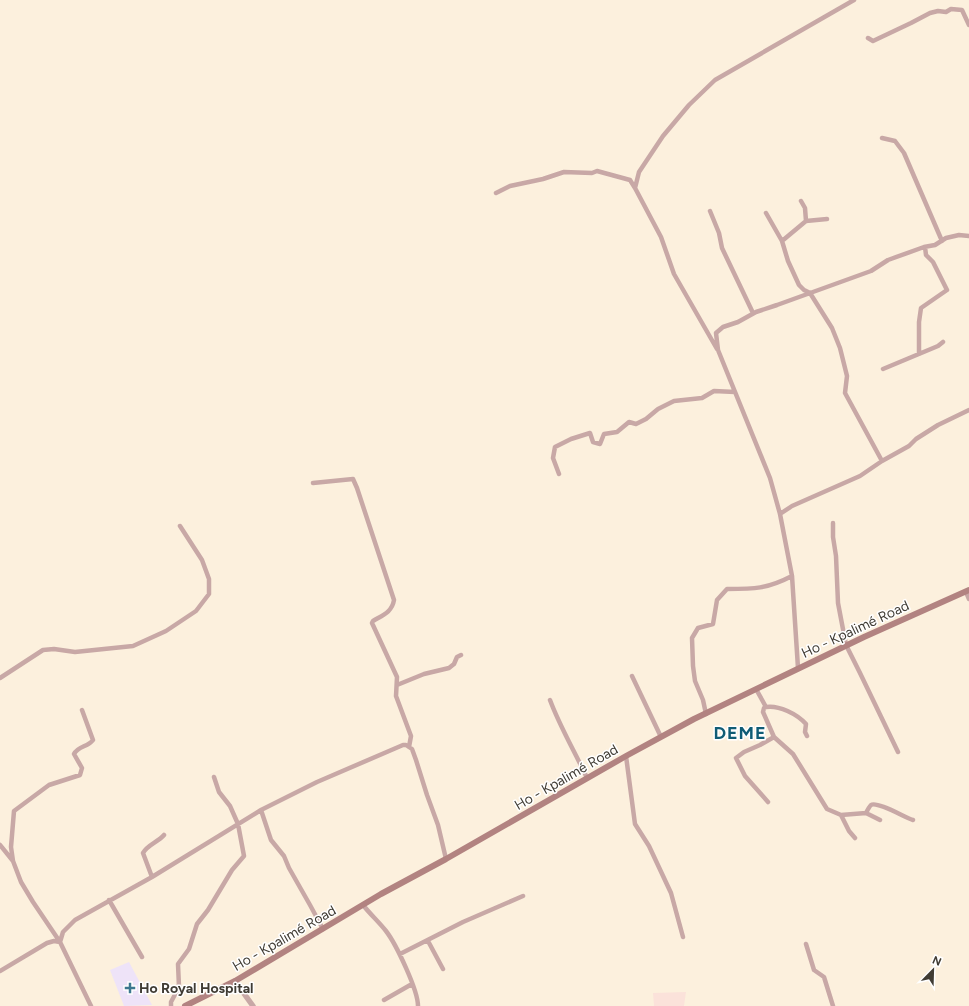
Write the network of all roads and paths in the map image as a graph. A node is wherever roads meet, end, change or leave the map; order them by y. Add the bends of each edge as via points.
1 (854, 0) edge
2 (969, 25) edge
3 (868, 38) dead end
4 (882, 138) dead end
5 (635, 188) junction
6 (496, 193) dead end
7 (801, 201) dead end
8 (710, 211) dead end
9 (766, 213) dead end
10 (827, 219) dead end
11 (806, 221) junction
12 (969, 237) edge
13 (782, 241) junction
14 (942, 241) junction
15 (925, 247) junction
16 (810, 293) junction
17 (753, 313) junction
18 (943, 342) dead end
19 (718, 350) junction
20 (919, 354) junction
21 (883, 369) dead end
22 (735, 392) junction
23 (969, 410) edge
24 (882, 461) junction
25 (558, 474) dead end
26 (313, 483) dead end
27 (780, 514) junction
28 (833, 523) dead end
29 (180, 526) dead end
30 (792, 576) junction
31 (967, 591) edge
32 (969, 599) edge
33 (846, 645) junction
34 (460, 655) dead end
35 (798, 668) junction
36 (632, 676) dead end
37 (0, 678) edge
38 (397, 685) junction
39 (756, 689) junction
40 (550, 700) dead end
41 (766, 707) junction
42 (82, 710) dead end
43 (706, 714) junction
44 (807, 736) dead end
45 (661, 737) junction
46 (774, 737) junction
47 (409, 747) junction
48 (898, 752) dead end
49 (626, 756) junction
50 (214, 778) dead end
51 (587, 778) junction
52 (768, 802) dead end
53 (261, 810) junction
54 (866, 813) junction
55 (841, 815) junction
56 (880, 820) dead end
57 (913, 820) dead end
58 (238, 824) junction
59 (164, 835) dead end
60 (855, 838) dead end
61 (0, 845) edge
62 (446, 859) junction
63 (13, 861) junction
64 (152, 877) junction
65 (523, 896) dead end
66 (109, 900) junction
67 (363, 905) junction
68 (323, 929) junction
69 (683, 937) dead end
70 (428, 941) junction
71 (60, 942) junction
72 (806, 944) dead end
73 (400, 954) junction
74 (142, 958) dead end
75 (443, 969) dead end
76 (0, 971) edge
77 (235, 981) junction
78 (412, 984) junction
79 (384, 1000) dead end
80 (91, 1006) edge
81 (171, 1006) edge
82 (186, 1006) edge
83 (253, 1006) edge
84 (418, 1006) edge
85 (833, 1006) edge

1 - 5 street via 715,80 689,105 663,136 639,172
2 - 3 street via 962,10 951,9 946,12 930,13 873,41
4 - 14 street via 895,141 904,153
5 - 6 street via 630,180 597,171 564,172 510,186
5 - 19 street via 661,237 674,274
7 - 11 street via 805,208
8 - 17 street via 722,248
9 - 13 street
10 - 11 street
11 - 13 street
12 - 14 street via 959,235
13 - 16 street via 799,285
14 - 15 street
15 - 16 street via 888,260 871,271
15 - 20 street via 926,255 933,262 947,290 921,308
16 - 17 street
16 - 24 street via 832,328 840,348 847,376 845,393
17 - 19 street via 716,333
18 - 20 street
19 - 22 street
20 - 21 street
22 - 25 street via 714,391 702,398 674,401 636,424 630,422 617,432 604,434 600,444 593,442 590,433 571,439 555,447 553,458
22 - 27 street via 770,478
23 - 24 street via 938,425
24 - 27 street via 860,476 792,506
26 - 38 street via 353,479 358,488 394,600 391,609 372,623 394,668
27 - 30 street
28 - 33 street via 838,602
29 - 37 street via 202,560 209,579 210,594 196,610 166,631 132,646 75,652 43,650
30 - 35 street
30 - 43 street via 763,587 726,589 717,600 714,624 698,628 692,638 693,666 695,682
31 - 32 street
31 - 33 main road, Ho - Kpalimé Road
33 - 35 main road, Ho - Kpalimé Road
33 - 48 street
34 - 38 street via 449,668 418,676
35 - 39 main road, Ho - Kpalimé Road
36 - 45 street
38 - 47 street via 396,696 411,736
39 - 41 street
39 - 43 main road, Ho - Kpalimé Road
40 - 51 street via 558,723
41 - 44 street via 772,706 796,716 806,724
41 - 46 street via 763,712
42 - 63 street via 93,739 91,743 75,751 74,754 82,768 80,775 49,785 14,811 11,847
43 - 45 main road, Ho - Kpalimé Road
45 - 49 main road, Ho - Kpalimé Road
46 - 52 street via 736,758 745,776
46 - 55 street via 793,754 827,809
47 - 53 street via 403,745 395,748 294,792
47 - 62 street via 412,749 438,825
49 - 51 main road, Ho - Kpalimé Road
49 - 69 street via 635,824 660,867 671,893
50 - 58 street via 219,792 230,806
51 - 62 main road, Ho - Kpalimé Road
53 - 58 street
53 - 68 street via 271,840 284,856
54 - 55 street
54 - 56 street
54 - 57 street via 873,804
55 - 60 street
58 - 64 street
58 - 81 street via 244,856 194,928 189,949 178,964 179,987
59 - 64 street via 142,853
61 - 63 street
62 - 67 main road, Ho - Kpalimé Road
63 - 71 street via 21,882
64 - 66 street
65 - 70 street via 463,922
66 - 71 street via 75,920 63,932
66 - 74 street
67 - 68 main road, Ho - Kpalimé Road
67 - 73 street via 386,931
68 - 77 main road, Ho - Kpalimé Road
70 - 73 street
70 - 75 street
71 - 76 street via 47,943
71 - 80 street
72 - 85 street via 814,970 824,977
73 - 78 street
77 - 82 main road, Ho - Kpalimé Road
77 - 83 street
78 - 79 street
78 - 84 street

